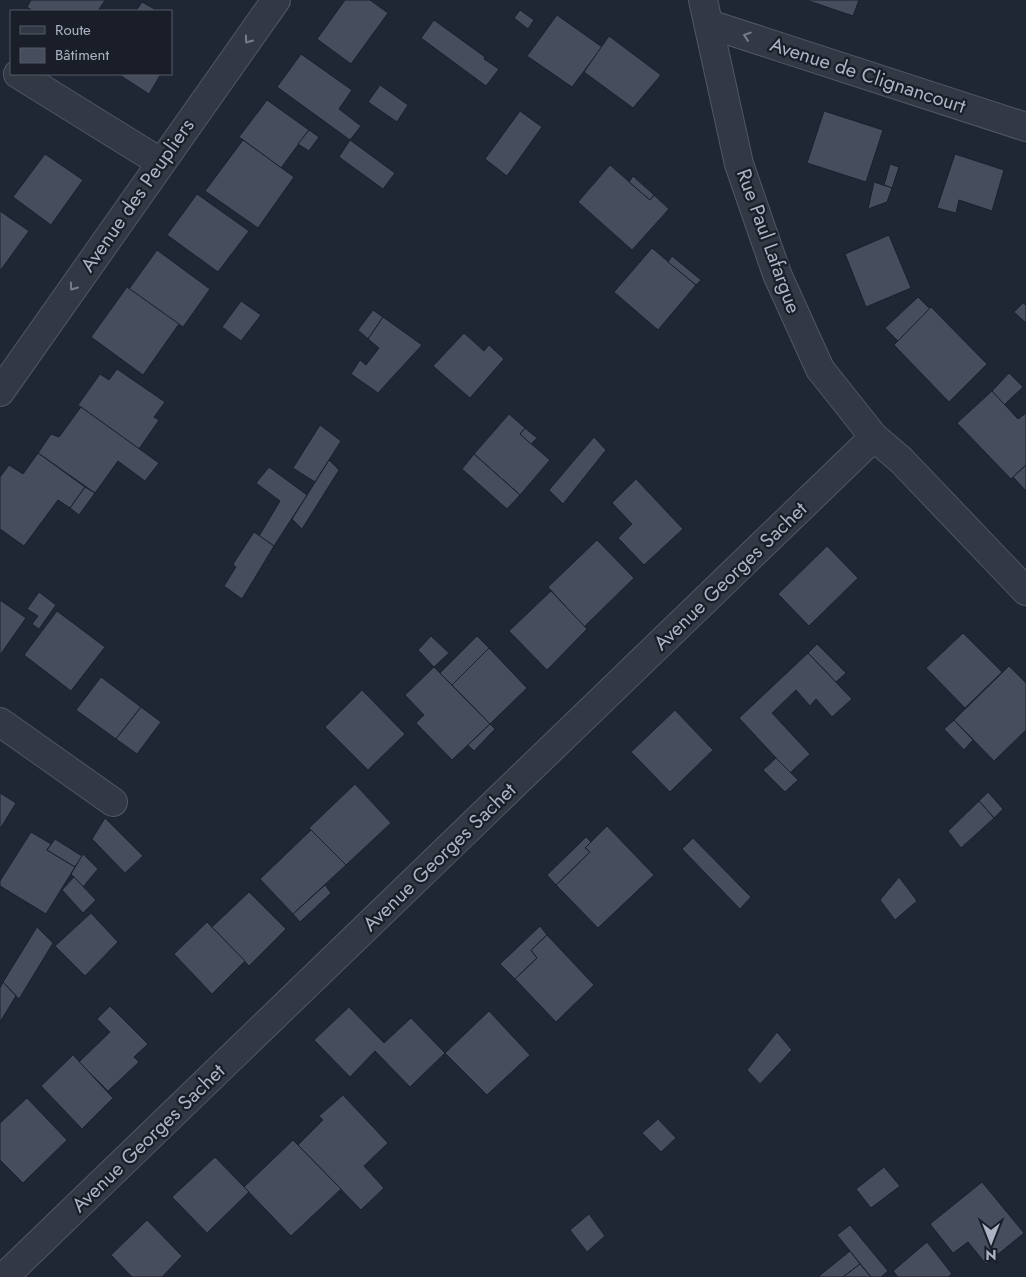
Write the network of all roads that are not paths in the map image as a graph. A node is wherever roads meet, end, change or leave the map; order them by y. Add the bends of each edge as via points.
1 (276, 0) edge
2 (706, 12) edge
3 (20, 75) edge
4 (1026, 127) edge
5 (160, 162) junction
6 (0, 392) edge
7 (874, 437) junction
8 (1026, 590) edge
9 (0, 722) edge
10 (113, 802) dead end
11 (4, 1277) edge

1 -> 5 street, Avenue des Peupliers
4 -> 2 street, Avenue de Clignancourt
2 - 7 street, Rue Paul Lafargue via 739,164 777,274 820,369
3 - 5 street
5 -> 6 street, Avenue des Peupliers
7 - 8 street, Rue Paul Lafargue via 901,460
7 - 11 street, Avenue Georges Sachet
9 - 10 street

